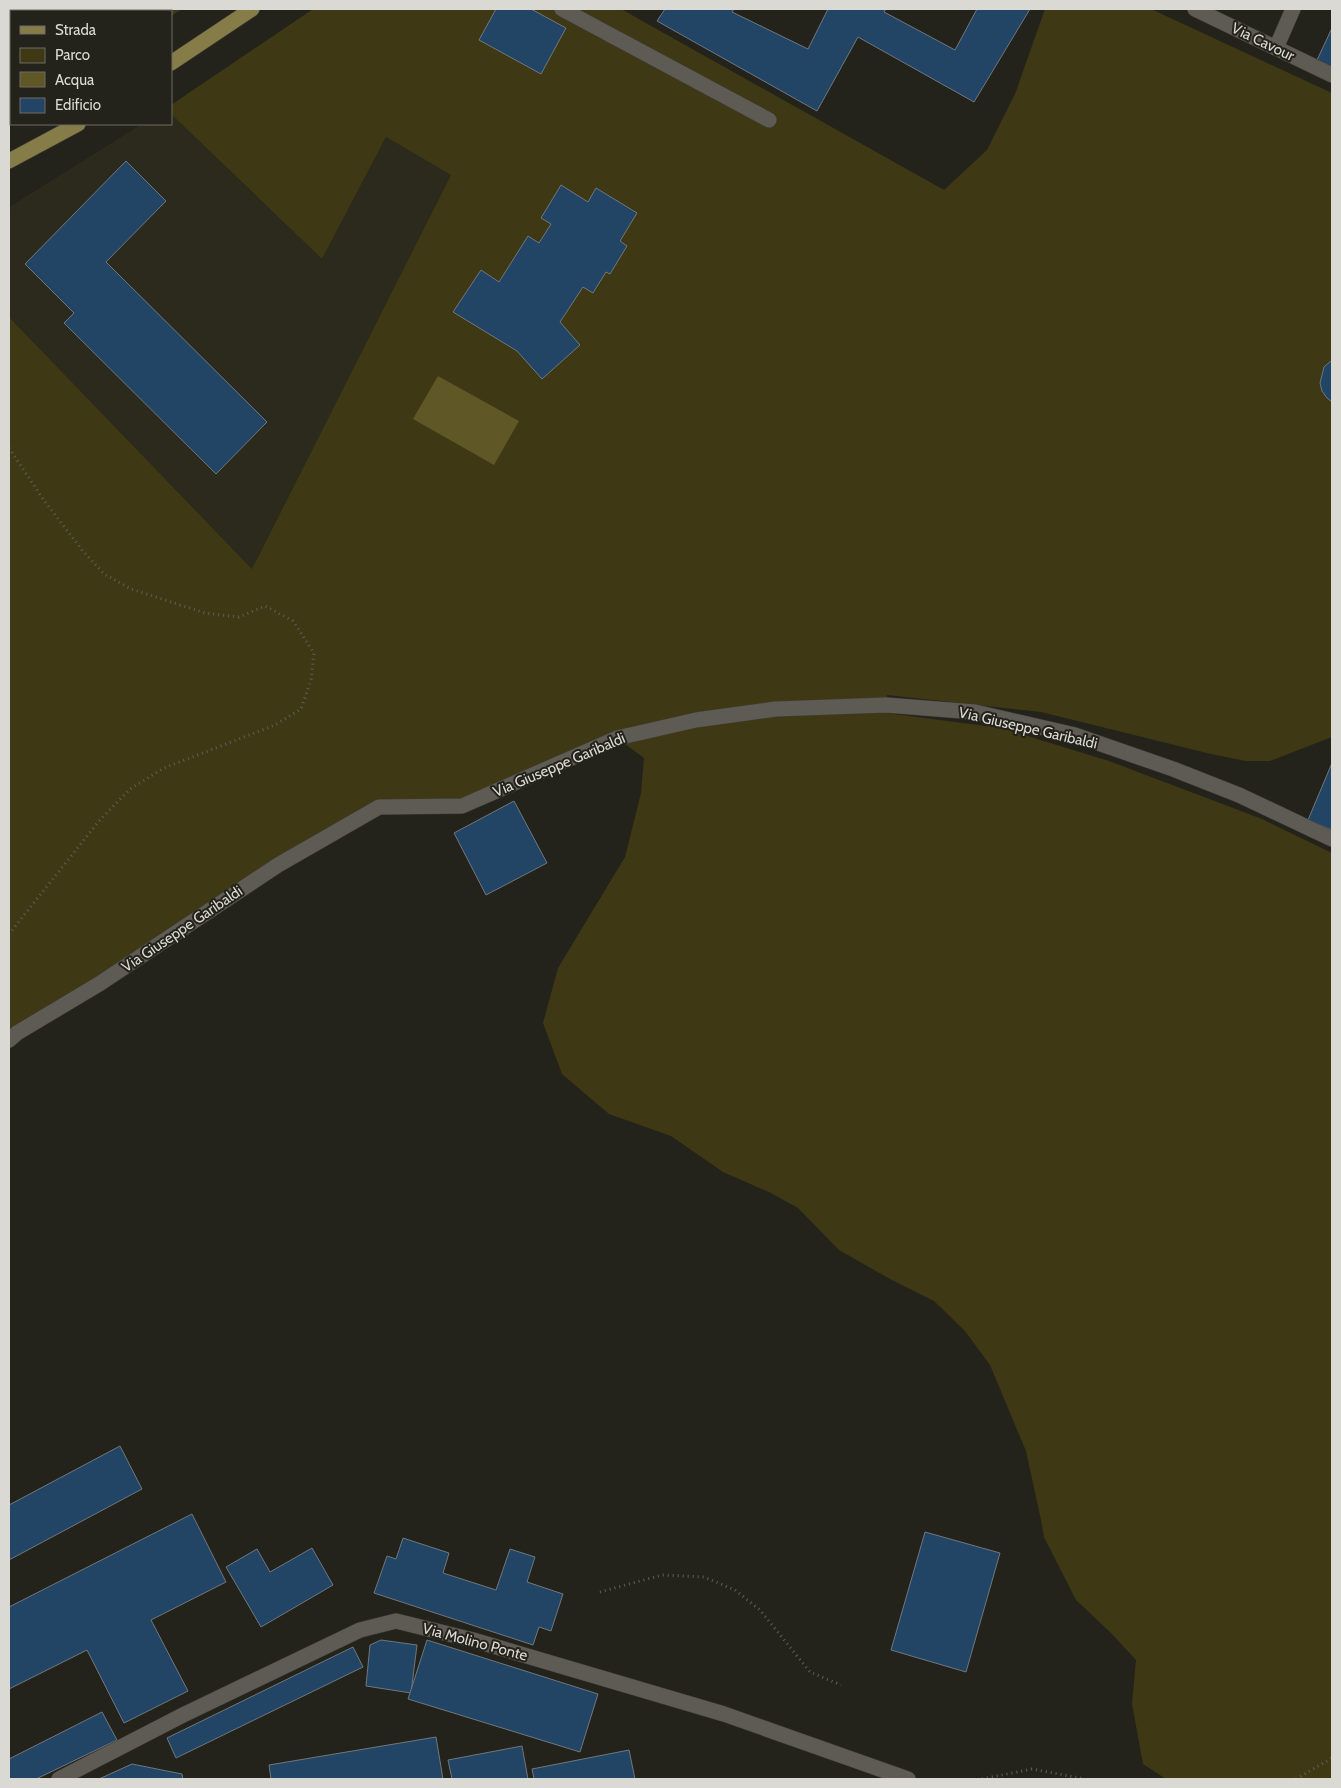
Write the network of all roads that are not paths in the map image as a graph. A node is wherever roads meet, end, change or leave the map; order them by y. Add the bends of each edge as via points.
1 (252, 9) edge
2 (562, 9) edge
3 (1195, 9) edge
4 (1293, 9) edge
5 (1276, 48) junction
6 (172, 62) edge
7 (1332, 75) edge
8 (770, 120) dead end
9 (71, 126) edge
10 (9, 161) edge
11 (1332, 839) edge
12 (9, 1040) edge
13 (59, 1779) edge
14 (908, 1779) edge

1 - 6 main road
2 - 8 street
3 - 5 street, Via Cavour
4 - 5 street
5 - 7 street, Via Cavour
9 - 10 main road
11 - 12 street, Via Giuseppe Garibaldi via 1239,795 1173,769 1075,735 974,712 876,705 776,709 696,720 617,738 462,806 379,807 278,865
13 - 14 street, Via Molino Ponte via 360,1630 396,1622 473,1640 724,1714

